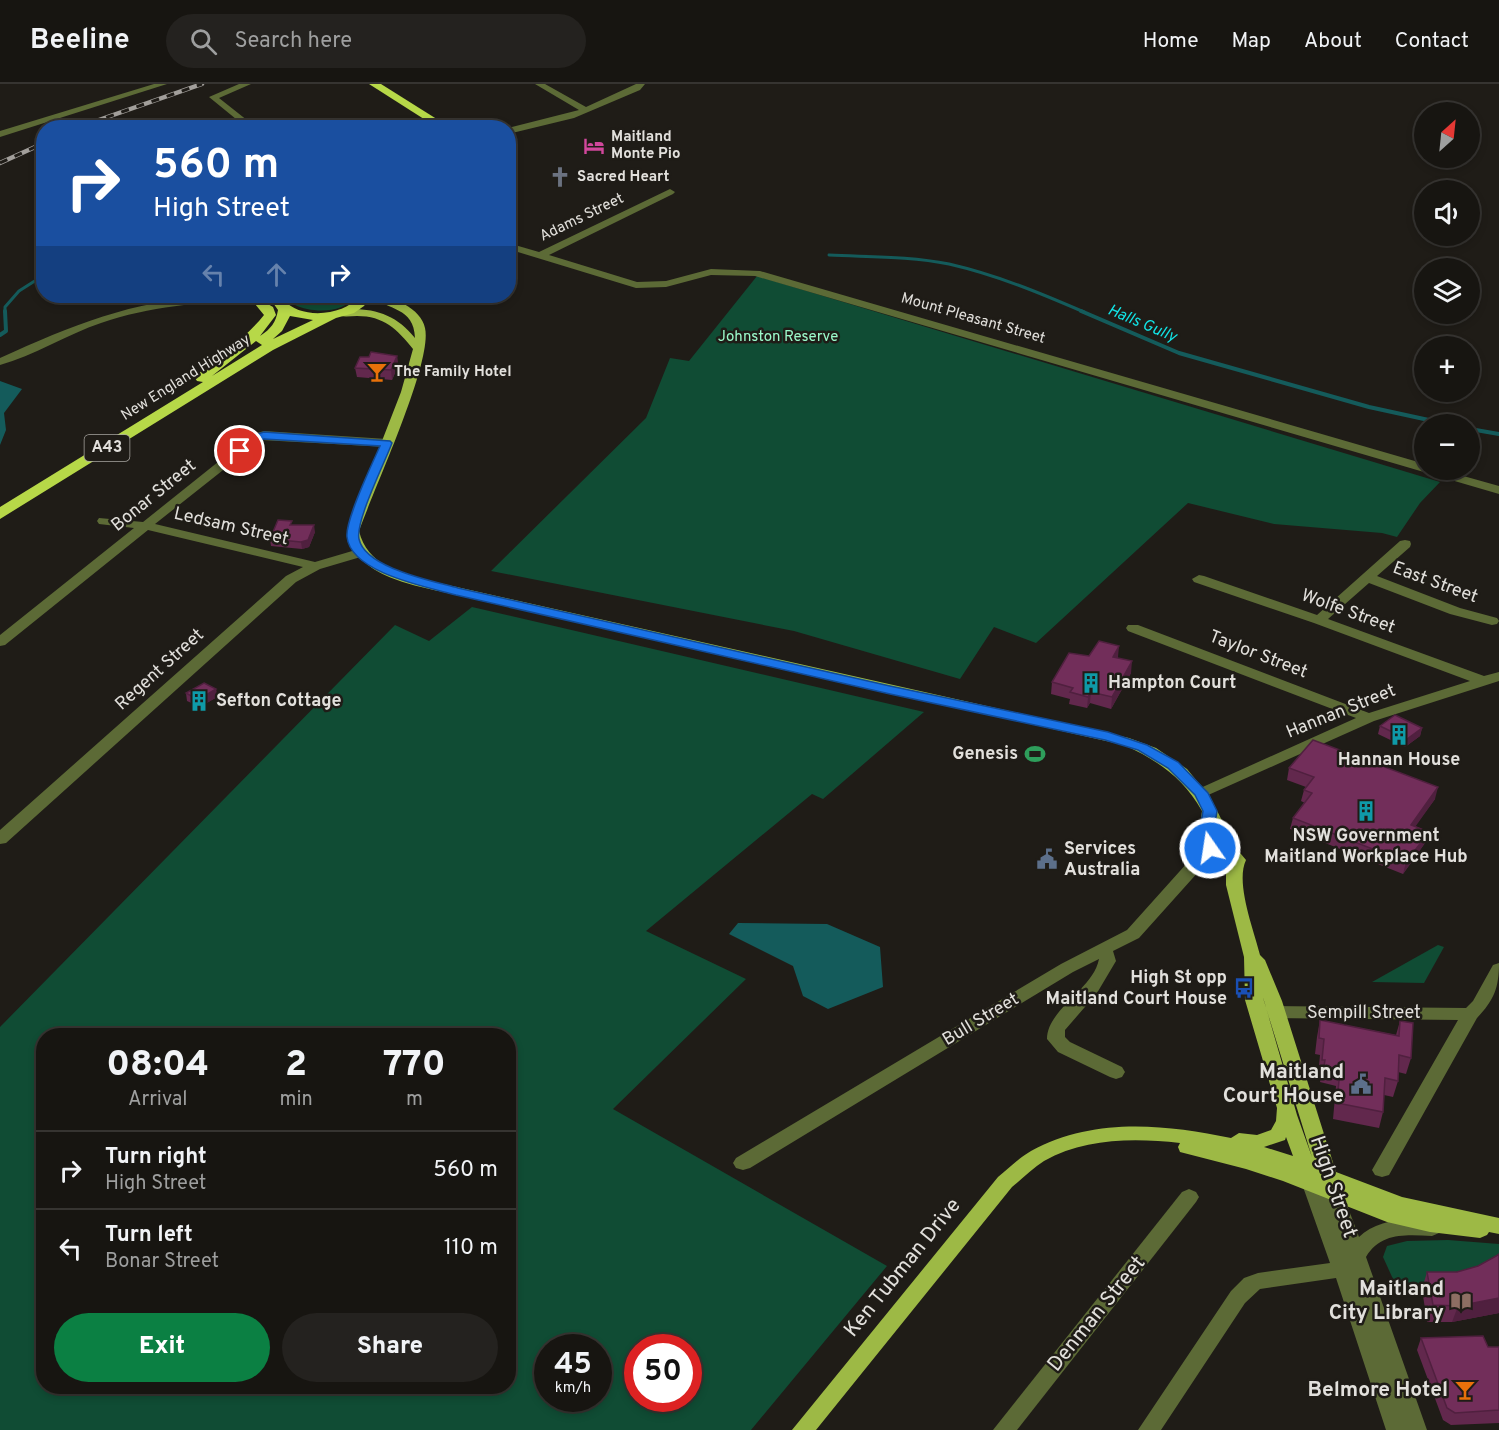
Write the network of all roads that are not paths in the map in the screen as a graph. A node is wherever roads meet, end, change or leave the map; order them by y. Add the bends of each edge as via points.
1 (163, 84) edge
2 (247, 84) edge
3 (363, 84) edge
4 (374, 84) edge
5 (540, 84) edge
6 (641, 84) edge
7 (586, 110) junction
8 (48, 120) edge
9 (242, 120) edge
10 (421, 120) edge
11 (433, 120) edge
12 (36, 124) edge
13 (516, 129) edge
14 (0, 135) edge
15 (670, 192) dead end
16 (516, 248) edge
17 (540, 256) junction
18 (170, 303) edge
19 (260, 303) edge
20 (359, 303) edge
21 (390, 303) edge
22 (282, 304) edge
23 (336, 314) junction
24 (418, 348) junction
25 (0, 362) edge
26 (202, 378) junction
27 (387, 443) junction
28 (1414, 465) edge
29 (1465, 480) edge
30 (1499, 490) edge
31 (0, 503) edge
32 (0, 514) edge
33 (103, 521) dead end
34 (146, 526) junction
35 (1405, 544) dead end
36 (359, 553) junction
37 (315, 566) junction
38 (1367, 577) junction
39 (1199, 579) dead end
40 (1319, 620) junction
41 (1492, 621) dead end
42 (1133, 628) dead end
43 (0, 642) edge
44 (1499, 676) edge
45 (1483, 681) junction
46 (1369, 718) junction
47 (1201, 793) junction
48 (1210, 811) junction
49 (0, 839) edge
50 (1228, 850) junction
51 (1206, 860) junction
52 (1234, 868) junction
53 (1237, 903) junction
54 (1104, 950) junction
55 (1499, 969) edge
56 (1267, 1012) junction
57 (1470, 1014) junction
58 (1116, 1072) dead end
59 (1282, 1095) junction
60 (1146, 1133) junction
61 (1050, 1148) junction
62 (743, 1163) dead end
63 (1382, 1170) dead end
64 (1320, 1181) junction
65 (1189, 1197) dead end
66 (1499, 1226) edge
67 (1453, 1228) junction
68 (1499, 1232) edge
69 (1349, 1262) junction
70 (1372, 1325) junction
71 (1007, 1429) edge
72 (803, 1430) edge
73 (1149, 1430) edge
74 (1397, 1430) edge
75 (1416, 1430) edge

1 - 8 street
2 - 9 street via 213,98
3 - 10 highway
4 - 11 highway
5 - 7 street
6 - 7 street
7 - 13 street
12 - 14 street
15 - 17 street, Adams Street
16 - 17 street, Mount Pleasant Street
17 - 28 street, Mount Pleasant Street via 645,286 711,272 756,273
18 - 25 street via 112,316
19 - 26 highway via 270,315 262,328
20 - 23 highway, A43
21 - 24 main road via 408,313 421,327
22 - 23 highway via 309,316
22 - 26 highway, New England Highway / A43 via 279,328
23 - 24 main road via 386,316 402,327
23 - 32 highway, New England Highway / A43 via 268,347
24 - 27 main road via 416,365
26 - 31 highway, New England Highway / A43
27 - 34 street, Bonar Street via 257,437
27 - 36 main road via 353,531
29 - 30 street
33 - 34 street, Ledsam Street
34 - 37 street, Ledsam Street
34 - 43 street, Bonar Street
35 - 38 street
36 - 37 street, Regent Street
36 - 47 main road via 382,568 456,591 1129,742 1173,765
37 - 49 street, Regent Street via 291,579
38 - 40 street
38 - 41 street, East Street
39 - 40 street, Wolfe Street
40 - 45 street, Wolfe Street
42 - 46 street, Taylor Street
44 - 45 street, Hannan Street
45 - 46 street, Hannan Street
46 - 47 street, Hannan Street
47 - 48 main road
48 - 50 main road
48 - 51 main road
50 - 51 main road via 1214,848
50 - 52 main road, High Street via 1238,860
51 - 52 main road via 1224,870
51 - 53 main road, High Street
51 - 54 street, Bull Street via 1194,866 1133,934
52 - 53 main road, High Street
53 - 56 main road, High Street via 1250,944 1252,991
54 - 58 street via 1108,962 1056,1029 1056,1039 1064,1047
54 - 62 street, Bull Street via 1067,968
55 - 57 street
56 - 57 street, Sempill Street
56 - 59 main road, High Street
56 - 64 main road, High Street
57 - 63 street
59 - 60 main road via 1283,1128 1278,1135 1258,1142 1186,1133
59 - 64 main road, High Street
60 - 61 main road, Ken Tubman Drive via 1111,1133
60 - 64 main road, Ken Tubman Drive via 1217,1142
61 - 64 main road, Ken Tubman Drive via 1117,1139 1168,1144
61 - 72 main road, Ken Tubman Drive via 1034,1156 1005,1182
64 - 66 main road
64 - 67 main road via 1394,1216
64 - 69 street, High Street
65 - 71 street, Denman Street
67 - 68 main road
67 - 69 street via 1385,1230 1367,1239
69 - 70 street, High Street
69 - 73 street via 1251,1284
70 - 74 street, High Street
70 - 75 street, High Street

